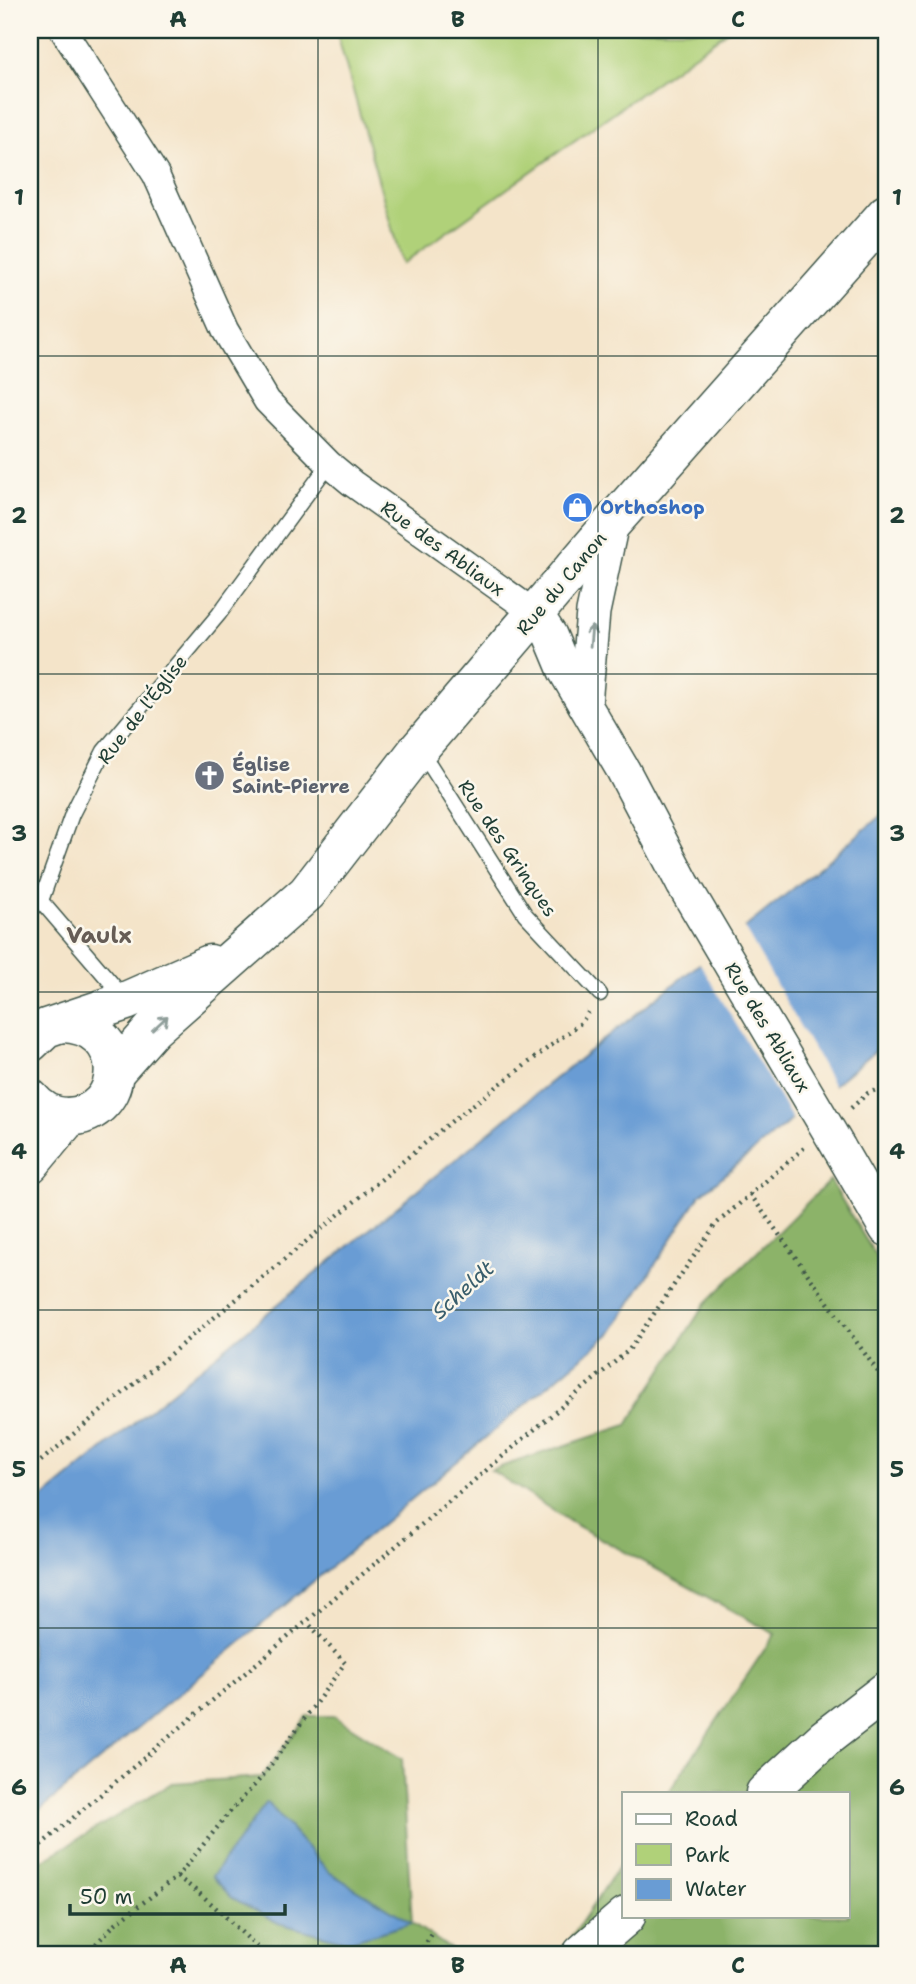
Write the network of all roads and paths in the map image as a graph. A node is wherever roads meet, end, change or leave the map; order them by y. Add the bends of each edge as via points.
1 (63, 30) edge
2 (886, 214) edge
3 (329, 464) junction
4 (612, 523) junction
5 (536, 614) junction
6 (585, 704) junction
7 (417, 751) junction
8 (237, 952) junction
9 (600, 994) joint
10 (126, 1001) junction
11 (39, 1035) edge
12 (114, 1073) junction
13 (30, 1101) edge
14 (69, 1117) junction
15 (30, 1164) edge
16 (886, 1229) edge
17 (886, 1383) edge
18 (30, 1470) edge
19 (307, 1622) junction
20 (886, 1691) edge
21 (766, 1792) edge
22 (30, 1854) edge
23 (177, 1877) junction
24 (624, 1918) edge
25 (432, 1934) dead end
26 (86, 1954) edge
27 (265, 1954) edge
28 (419, 1954) edge
29 (582, 1954) edge

1 - 3 street, Rue des Abliaux via 156,175 225,330 267,401
2 - 4 main road, Rue du Canon
3 - 5 street, Rue des Abliaux
3 - 10 lane, Rue de l'Église via 219,614 104,751 72,814 41,901
4 - 5 main road, Rue du Canon
6 -> 4 street via 593,612
5 - 6 street, Rue des Abliaux
5 - 7 main road, Rue du Canon
6 - 16 street, Rue des Abliaux, bridge via 683,884
7 - 8 main road, Rue du Canon via 306,893
7 - 9 lane, Rue des Grinques via 525,914
8 - 10 main road
12 -> 8 main road via 153,1029
9 - 18 path via 582,1022 453,1120
10 - 11 main road
11 - 12 main road via 82,1025 99,1036 111,1053
12 - 14 main road via 111,1087 95,1108
13 - 14 main road via 52,1115
14 - 15 main road
17 - 19 path via 750,1194 716,1224 629,1350
19 - 22 path
19 - 23 path via 345,1663 262,1777
20 - 21 main road
23 - 26 path via 116,1923
23 - 27 path via 204,1895
24 - 29 main road
25 - 28 path

